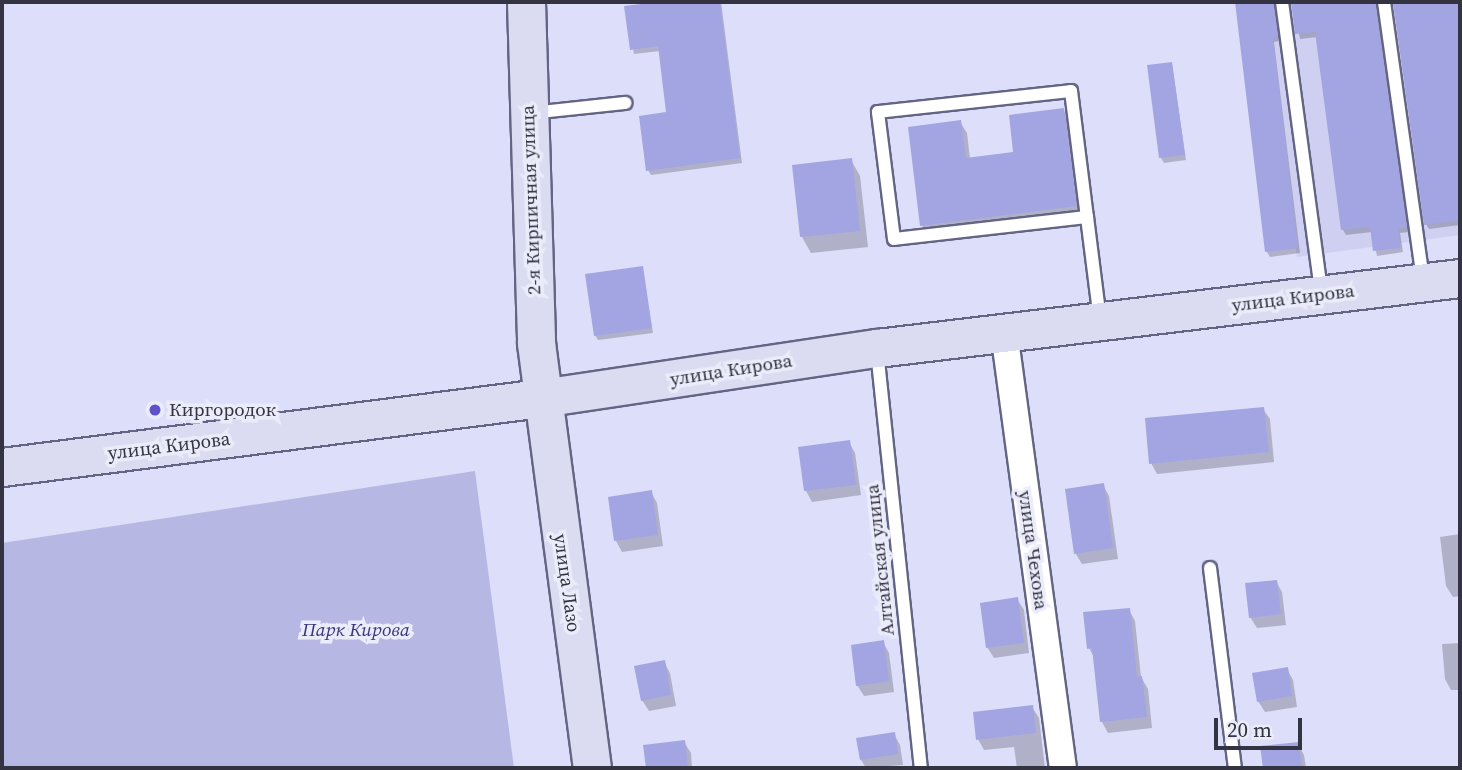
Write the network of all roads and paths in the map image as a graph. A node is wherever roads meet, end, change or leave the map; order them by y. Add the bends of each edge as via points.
1 (526, 2) edge
2 (1282, 2) edge
3 (1384, 2) edge
4 (625, 103) dead end
5 (528, 113) junction
6 (1087, 217) junction
7 (1460, 278) edge
8 (1424, 282) junction
9 (1322, 295) junction
10 (1100, 320) junction
11 (1004, 332) junction
12 (877, 348) junction
13 (541, 398) junction
14 (2, 467) edge
15 (1210, 568) dead end
16 (592, 768) edge
17 (921, 768) edge
18 (1063, 768) edge
19 (1235, 768) edge

1 - 5 main road, 2-я Кирпичная улица
2 - 9 lane
3 - 8 lane
4 - 5 lane
5 - 13 main road, 2-я Кирпичная улица
6 - 6 lane via 1071,91 878,112 894,239
6 - 10 lane
7 - 8 main road, улица Кирова
8 - 9 main road, улица Кирова
9 - 10 main road, улица Кирова
10 - 11 main road, улица Кирова
11 - 12 main road, улица Кирова
11 - 18 street, улица Чехова
12 - 13 main road, улица Кирова
12 - 17 lane, Алтайская улица
13 - 14 main road, улица Кирова
13 - 16 main road, улица Лазо
15 - 19 lane

